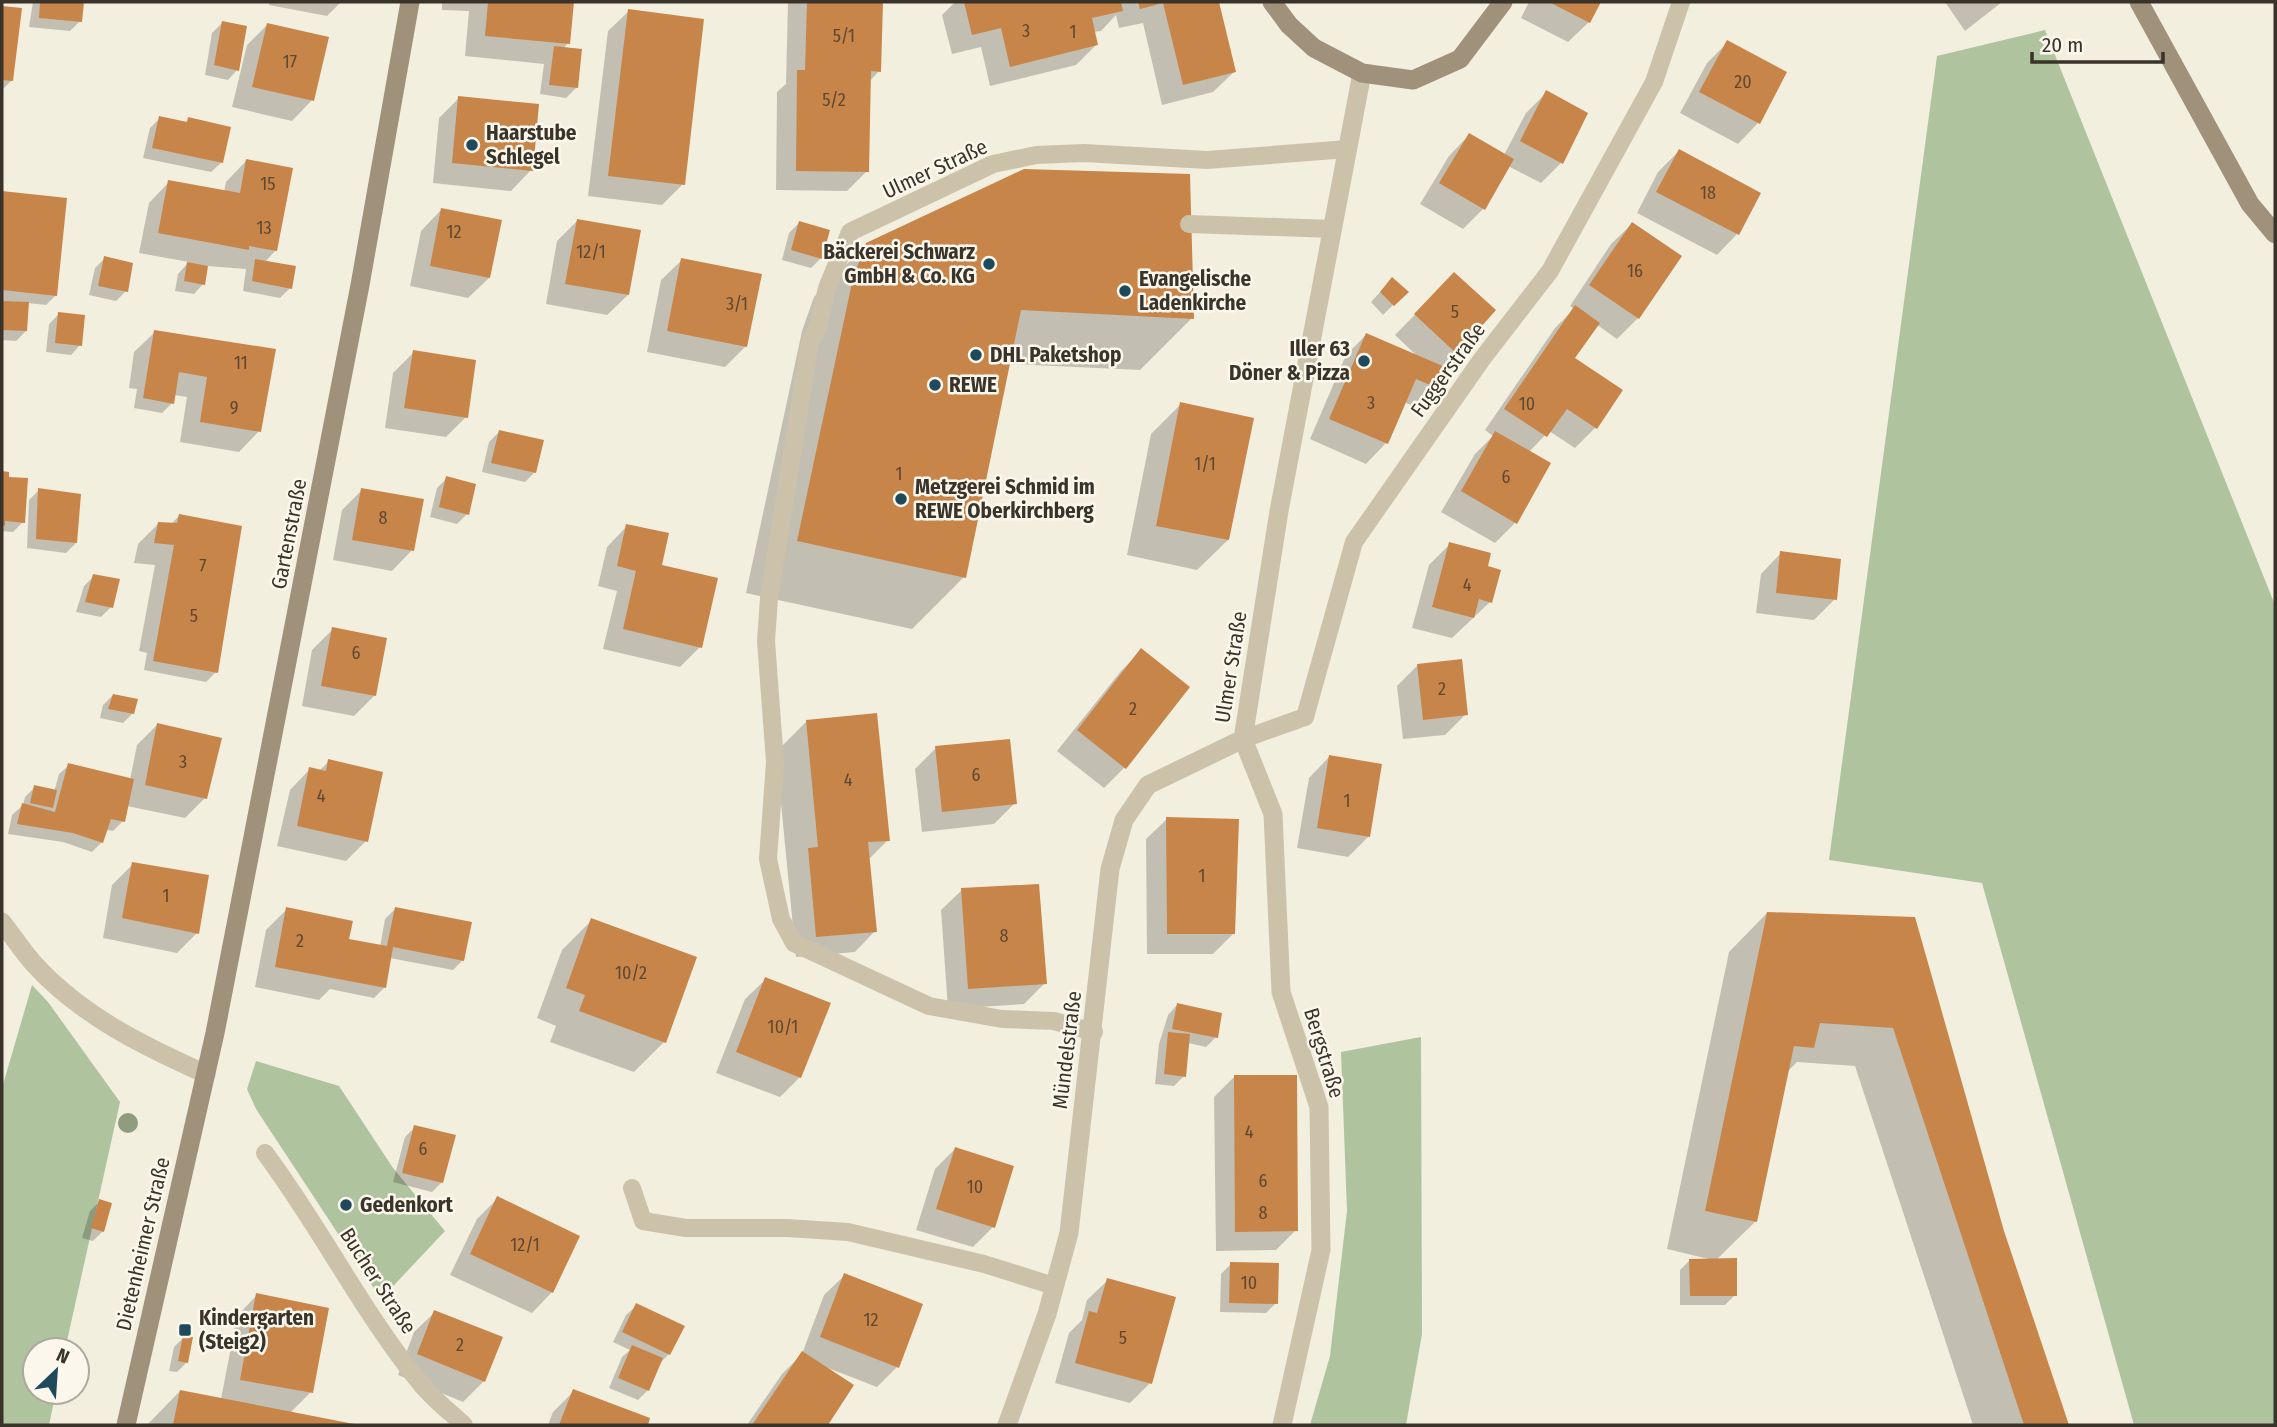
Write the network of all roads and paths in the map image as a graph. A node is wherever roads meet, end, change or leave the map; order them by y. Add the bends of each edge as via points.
1 (410, 2) edge
2 (1272, 2) edge
3 (1503, 2) edge
4 (1681, 2) edge
5 (2139, 2) edge
6 (1362, 73) junction
7 (1348, 149) junction
8 (1189, 224) dead end
9 (1333, 229) junction
10 (2275, 234) edge
11 (1243, 739) junction
12 (2, 922) edge
13 (1094, 1032) junction
14 (205, 1074) junction
15 (265, 1153) dead end
16 (632, 1188) dead end
17 (1054, 1286) junction
18 (126, 1425) edge
19 (464, 1425) edge
20 (1007, 1425) edge
21 (1282, 1425) edge

1 - 14 main road, Gartenstraße via 321,494
2 - 6 main road via 1314,48
3 - 6 main road via 1460,59 1413,80
4 - 11 lane, Fuggerstraße via 1654,82 1550,271 1482,359 1354,542 1305,716
5 - 10 main road via 2250,204
6 - 7 street, Ulmer Straße
7 - 9 street, Ulmer Straße
7 - 13 lane, Ulmer Straße via 1207,160 1036,155 993,164 850,232 810,342 766,641 775,762 768,859 781,919 794,943 929,1006 1002,1019 1054,1021
8 - 9 lane
9 - 11 street, Ulmer Straße via 1279,511
11 - 13 street, Mündelstraße via 1149,785 1124,820 1110,869
11 - 21 street, Bergstraße via 1273,814 1281,992 1319,1107 1321,1250
12 - 14 street via 35,965 87,1011 141,1045
13 - 17 street, Mündelstraße via 1069,1233
14 - 18 main road, Dietenheimer Straße
15 - 19 lane, Bucher Straße via 306,1208 367,1311 423,1386
16 - 17 lane via 643,1221 687,1228 848,1232 984,1264
17 - 20 street, Mündelstraße

